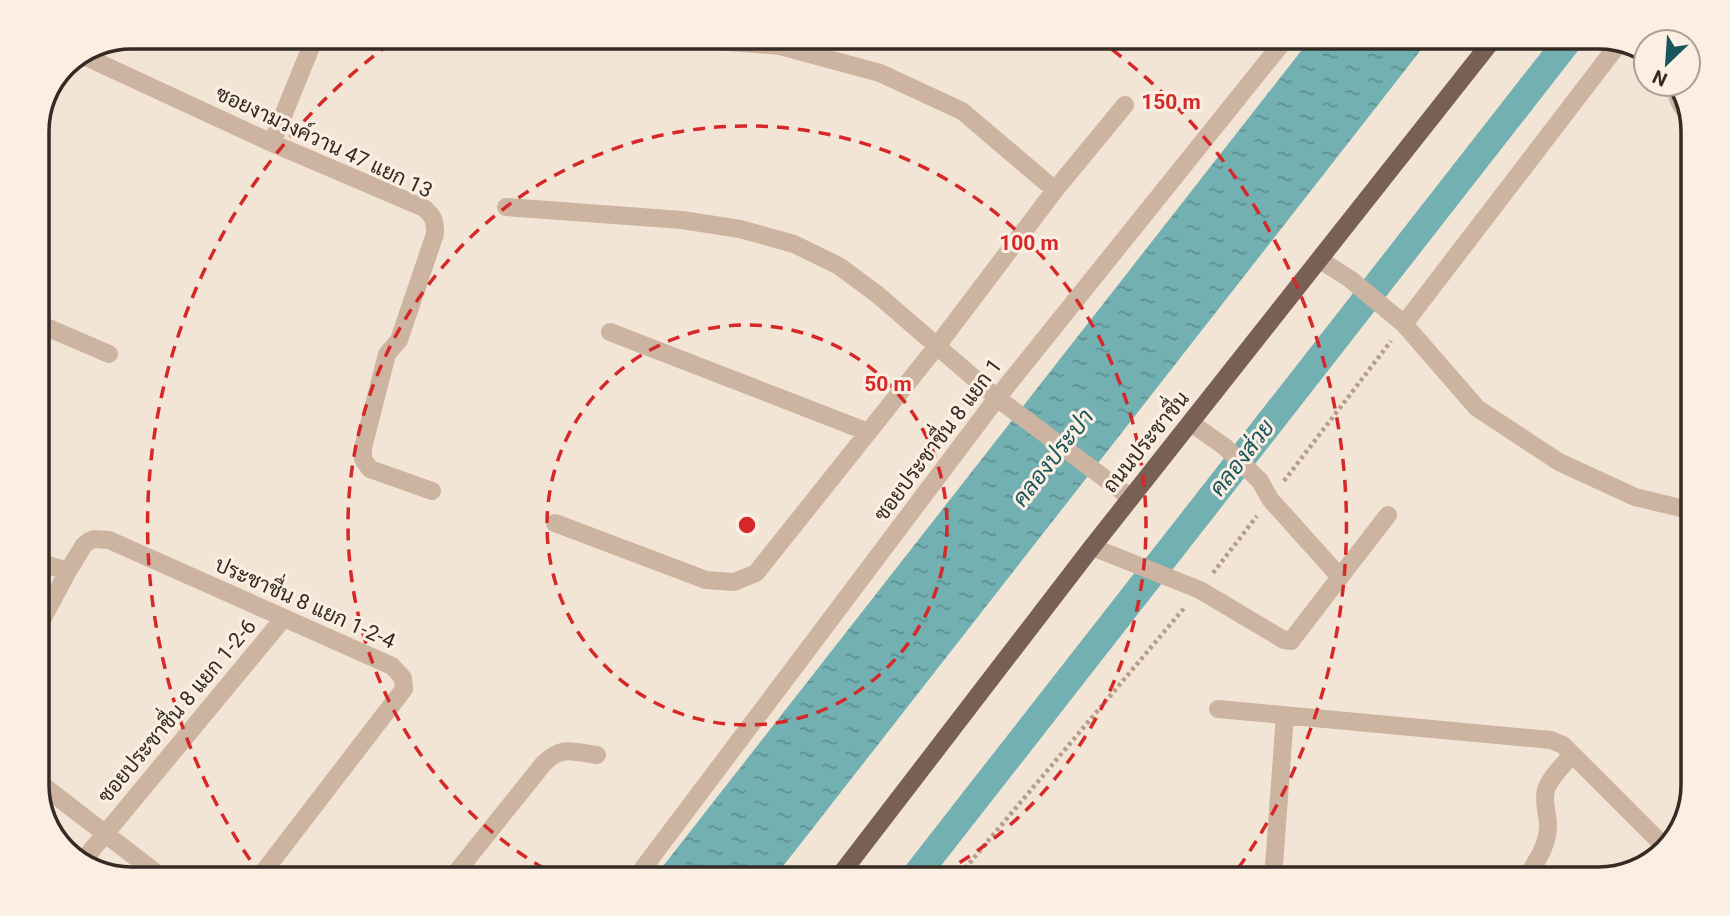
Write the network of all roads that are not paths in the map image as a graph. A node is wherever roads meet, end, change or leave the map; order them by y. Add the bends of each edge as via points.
1 (311, 49) edge
2 (805, 49) edge
3 (1277, 49) edge
4 (1486, 49) edge
5 (1613, 51) edge
6 (91, 59) edge
7 (1125, 104) dead end
8 (272, 143) junction
9 (1055, 190) junction
10 (506, 207) dead end
11 (1320, 260) junction
12 (1399, 318) junction
13 (49, 328) edge
14 (610, 332) dead end
15 (937, 346) junction
16 (109, 354) dead end
17 (997, 398) junction
18 (1191, 423) junction
19 (868, 432) junction
20 (432, 491) dead end
21 (1131, 498) junction
22 (1681, 508) edge
23 (1388, 515) dead end
24 (555, 523) dead end
25 (1093, 547) junction
26 (49, 565) edge
27 (68, 571) junction
28 (1340, 577) junction
29 (49, 607) edge
30 (283, 619) junction
31 (1218, 709) dead end
32 (1285, 715) junction
33 (1572, 754) junction
34 (597, 755) dead end
35 (49, 790) edge
36 (105, 833) junction
37 (1659, 841) edge
38 (88, 855) edge
39 (149, 867) edge
40 (266, 867) edge
41 (461, 867) edge
42 (644, 867) edge
43 (846, 867) edge
44 (1274, 867) edge
45 (1532, 867) edge

1 - 8 street
2 - 9 street via 880,73 962,110
3 - 17 street, ซอยประชาชื่น 8 แยก 1
4 - 11 main road, ถนนประชาชื่น
5 - 12 street
6 - 8 street, ซอยงามวงค์วาน 47 แยก 13
7 - 9 street
8 - 20 street, ซอยงามวงค์วาน 47 แยก 13 via 424,208 435,221 435,234 400,340 387,354 363,448 370,470
9 - 15 street
10 - 15 street via 682,220 794,244 839,266
11 - 12 street
11 - 18 main road, ถนนประชาชื่น
12 - 22 street via 1477,408 1559,462 1635,497
13 - 16 street
14 - 19 street
15 - 17 street
15 - 19 street
17 - 21 street
17 - 42 street, ซอยประชาชื่น 8 แยก 1
18 - 21 main road, ถนนประชาชื่น
18 - 28 street via 1225,447 1260,481 1270,499
19 - 24 street via 756,573 734,582 706,580
21 - 25 main road, ถนนประชาชื่น
23 - 28 street
25 - 28 street via 1200,590 1289,642
25 - 43 main road, ถนนประชาชื่น
26 - 27 street
27 - 29 street
27 - 30 street, ประชาชื่น 8 แยก 1-2-4 via 89,541 108,540
30 - 36 street, ซอยประชาชื่น 8 แยก 1-2-6
30 - 40 street, ประชาชื่น 8 แยก 1-2-4 via 392,667 403,678 404,689
31 - 32 street
32 - 33 street via 1551,740
32 - 44 street
33 - 37 street
33 - 45 street via 1547,787 1548,837
34 - 41 street via 554,754
35 - 36 street
36 - 38 street, ซอยประชาชื่น 8 แยก 1-2-6
36 - 39 street

